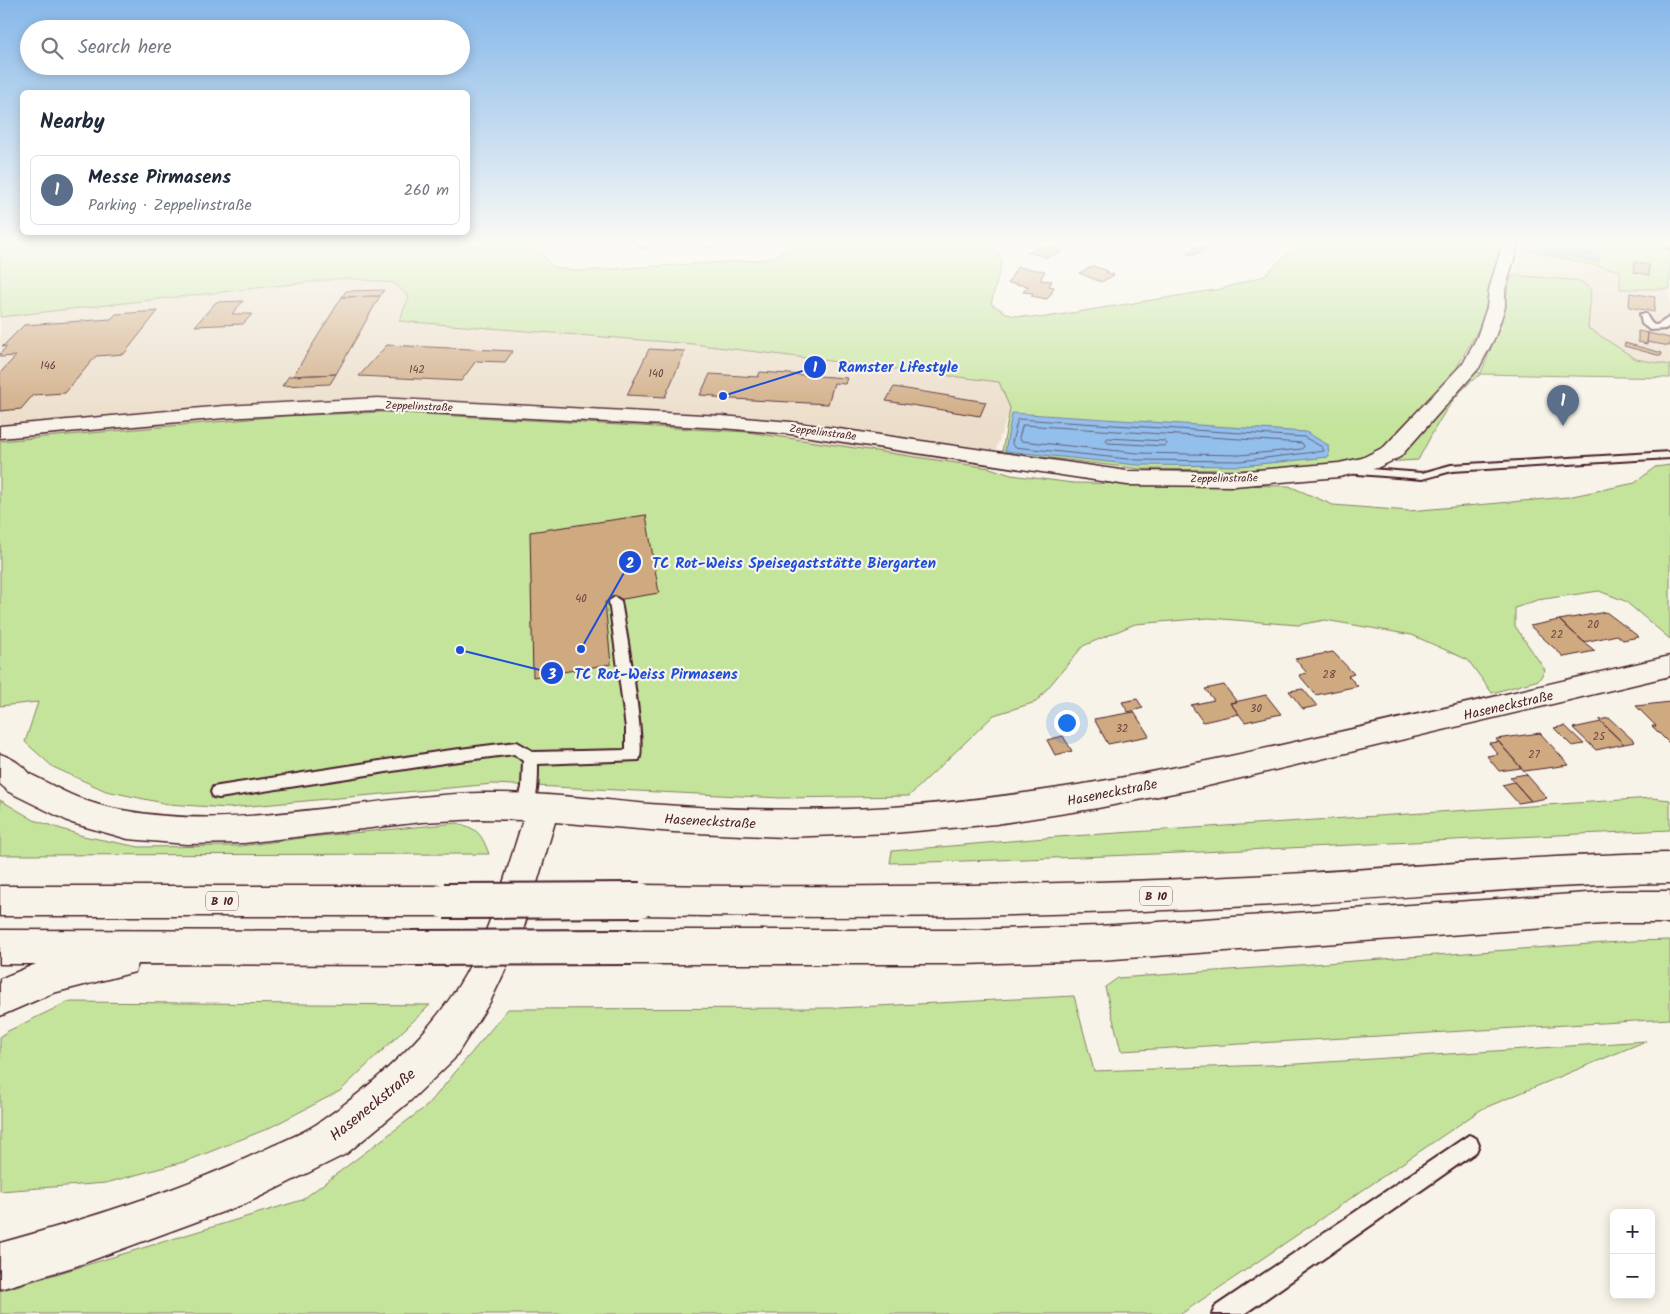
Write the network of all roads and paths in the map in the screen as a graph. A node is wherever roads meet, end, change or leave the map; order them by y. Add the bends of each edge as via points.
1 (1496, 303) edge
2 (1643, 316) dead end
3 (1670, 320) edge
4 (0, 432) edge
5 (1670, 455) edge
6 (1340, 470) junction
7 (615, 601) dead end
8 (1670, 666) edge
9 (531, 758) junction
10 (9, 774) edge
11 (219, 792) dead end
12 (534, 809) junction
13 (1670, 868) edge
14 (0, 901) edge
15 (1670, 907) edge
16 (0, 947) edge
17 (196, 948) junction
18 (0, 998) edge
19 (1469, 1145) dead end
20 (0, 1266) edge
21 (1224, 1314) edge

1 - 6 main road, Zeppelinstraße via 1486,337 1472,364 1392,452 1369,463
2 - 3 lane via 1646,324 1653,328 1665,326
4 - 6 main road, Zeppelinstraße via 288,408 386,404 791,428 1127,478 1234,479
5 - 6 lane via 1452,468 1422,476
7 - 9 lane via 634,756
8 - 12 main road, Haseneckstraße via 1236,768 1006,811 890,820 747,824
9 - 11 lane via 517,748
9 - 12 lane via 530,787
10 - 12 main road, Haseneckstraße via 61,806 114,822 187,831 264,828 443,808
12 - 20 main road, Haseneckstraße via 503,937 477,989 440,1045 396,1086 331,1139 232,1188 76,1244
13 - 14 main road, B 10, bridge via 1590,868 1082,900 804,903 640,900
15 - 17 main road, bridge via 1617,907 1100,943 963,948
16 - 17 main road
17 - 18 main road via 50,976
19 - 21 lane

